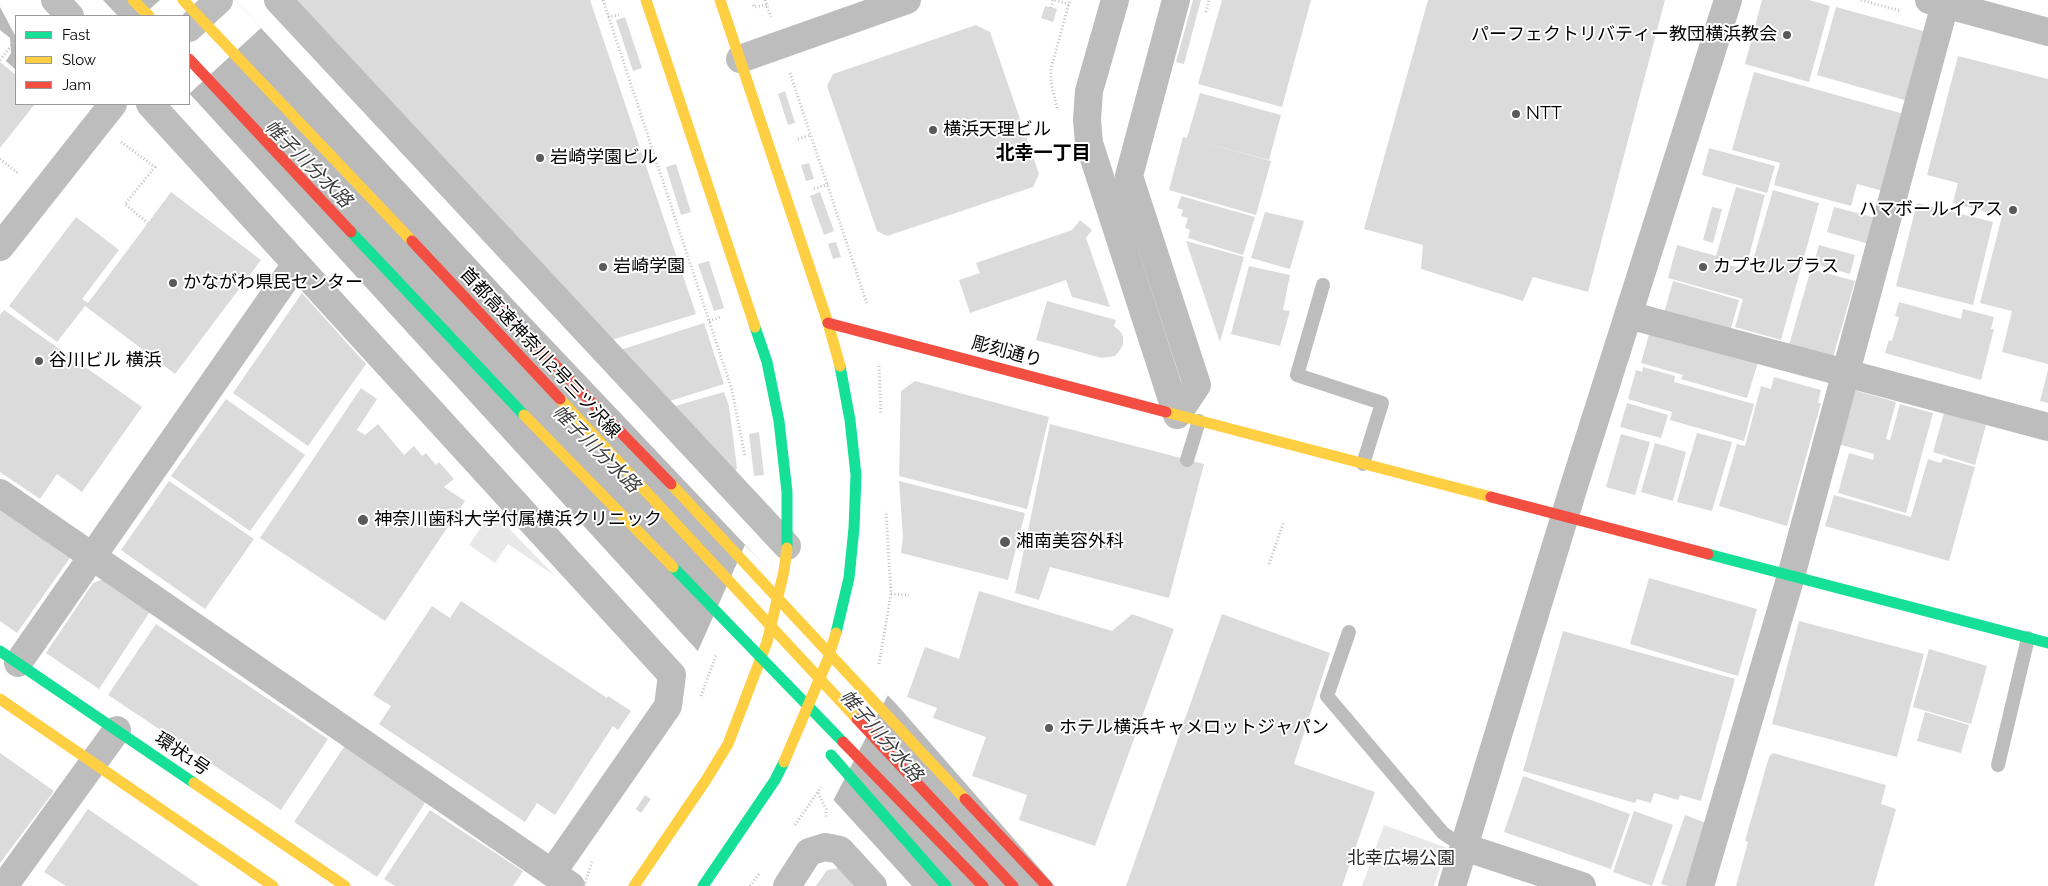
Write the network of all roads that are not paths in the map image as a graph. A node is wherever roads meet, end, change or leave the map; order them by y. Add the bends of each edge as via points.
1 (55, 0) edge
2 (133, 0) edge
3 (183, 0) edge
4 (219, 0) edge
5 (278, 0) edge
6 (646, 0) edge
7 (720, 0) edge
8 (907, 0) edge
9 (1115, 0) edge
10 (1176, 0) edge
11 (1728, 0) edge
12 (1937, 2) edge
13 (69, 15) edge
14 (148, 15) edge
15 (190, 27) edge
16 (2048, 32) edge
17 (740, 59) junction
18 (190, 60) edge
19 (112, 105) edge
20 (151, 105) edge
21 (364, 189) junction
22 (0, 248) edge
23 (296, 264) junction
24 (465, 280) dead end
25 (1323, 285) dead end
26 (480, 293) dead end
27 (1628, 315) junction
28 (828, 323) junction
29 (1845, 372) junction
30 (501, 391) junction
31 (1188, 418) junction
32 (2048, 426) edge
33 (1187, 460) dead end
34 (1364, 464) junction
35 (0, 493) edge
36 (1565, 517) junction
37 (92, 557) junction
38 (785, 559) junction
39 (1790, 576) junction
40 (1349, 632) dead end
41 (2028, 638) junction
42 (2048, 643) edge
43 (9, 657) edge
44 (762, 677) dead end
45 (0, 700) edge
46 (795, 714) dead end
47 (808, 729) dead end
48 (117, 730) junction
49 (821, 744) dead end
50 (93, 763) junction
51 (1998, 765) dead end
52 (1464, 847) junction
53 (561, 879) edge
54 (4, 886) edge
55 (273, 886) edge
56 (345, 886) edge
57 (634, 886) edge
58 (703, 886) edge
59 (787, 886) edge
60 (873, 886) edge
61 (946, 886) edge
62 (983, 886) edge
63 (1013, 886) edge
64 (1047, 886) edge
65 (1452, 886) edge
66 (1582, 886) edge
67 (1700, 886) edge

1 - 13 street
2 - 14 main road
3 - 21 main road, 首都高速神奈川2号三ツ沢線, bridge
4 - 15 street
5 - 38 street
6 - 38 main road via 767,362 779,421 787,492
7 - 17 main road
8 - 17 street
9 - 31 street via 1089,91 1089,143
10 - 31 street via 1129,176 1197,385
11 - 27 street
12 - 16 street
12 - 29 street
17 - 28 main road
18 - 30 main road, bridge
19 - 22 street
20 - 23 street
21 - 24 main road, bridge
21 - 63 main road, 首都高速神奈川2号三ツ沢線, bridge
23 - 37 street
23 - 53 street via 672,675 668,706
25 - 34 lane via 1297,375 1382,403
26 - 64 main road, bridge via 627,436
27 - 29 street
27 - 36 street
28 - 31 main road, 彫刻通り
28 - 58 main road, bridge via 840,365 856,475 849,578 828,659 784,762
29 - 32 street
29 - 39 street
30 - 44 main road, bridge
30 - 62 main road, bridge
31 - 33 lane
31 - 34 main road, 彫刻通り
34 - 36 main road, 彫刻通り
35 - 37 street
36 - 39 main road, 彫刻通り
36 - 52 street
37 - 43 street
37 - 53 street
38 - 57 main road, bridge via 766,642 739,719 706,780
39 - 41 main road, 彫刻通り
39 - 67 street
40 - 52 lane via 1327,696 1443,833
41 - 42 main road, 彫刻通り
41 - 51 lane
43 - 48 main road, 環状1号
45 - 50 main road
46 - 47 main road
48 - 50 street
48 - 56 main road, 環状1号
49 - 61 main road, bridge
50 - 54 street
50 - 55 main road
52 - 65 street
52 - 66 street
59 - 60 street via 809,852 825,847 840,850

